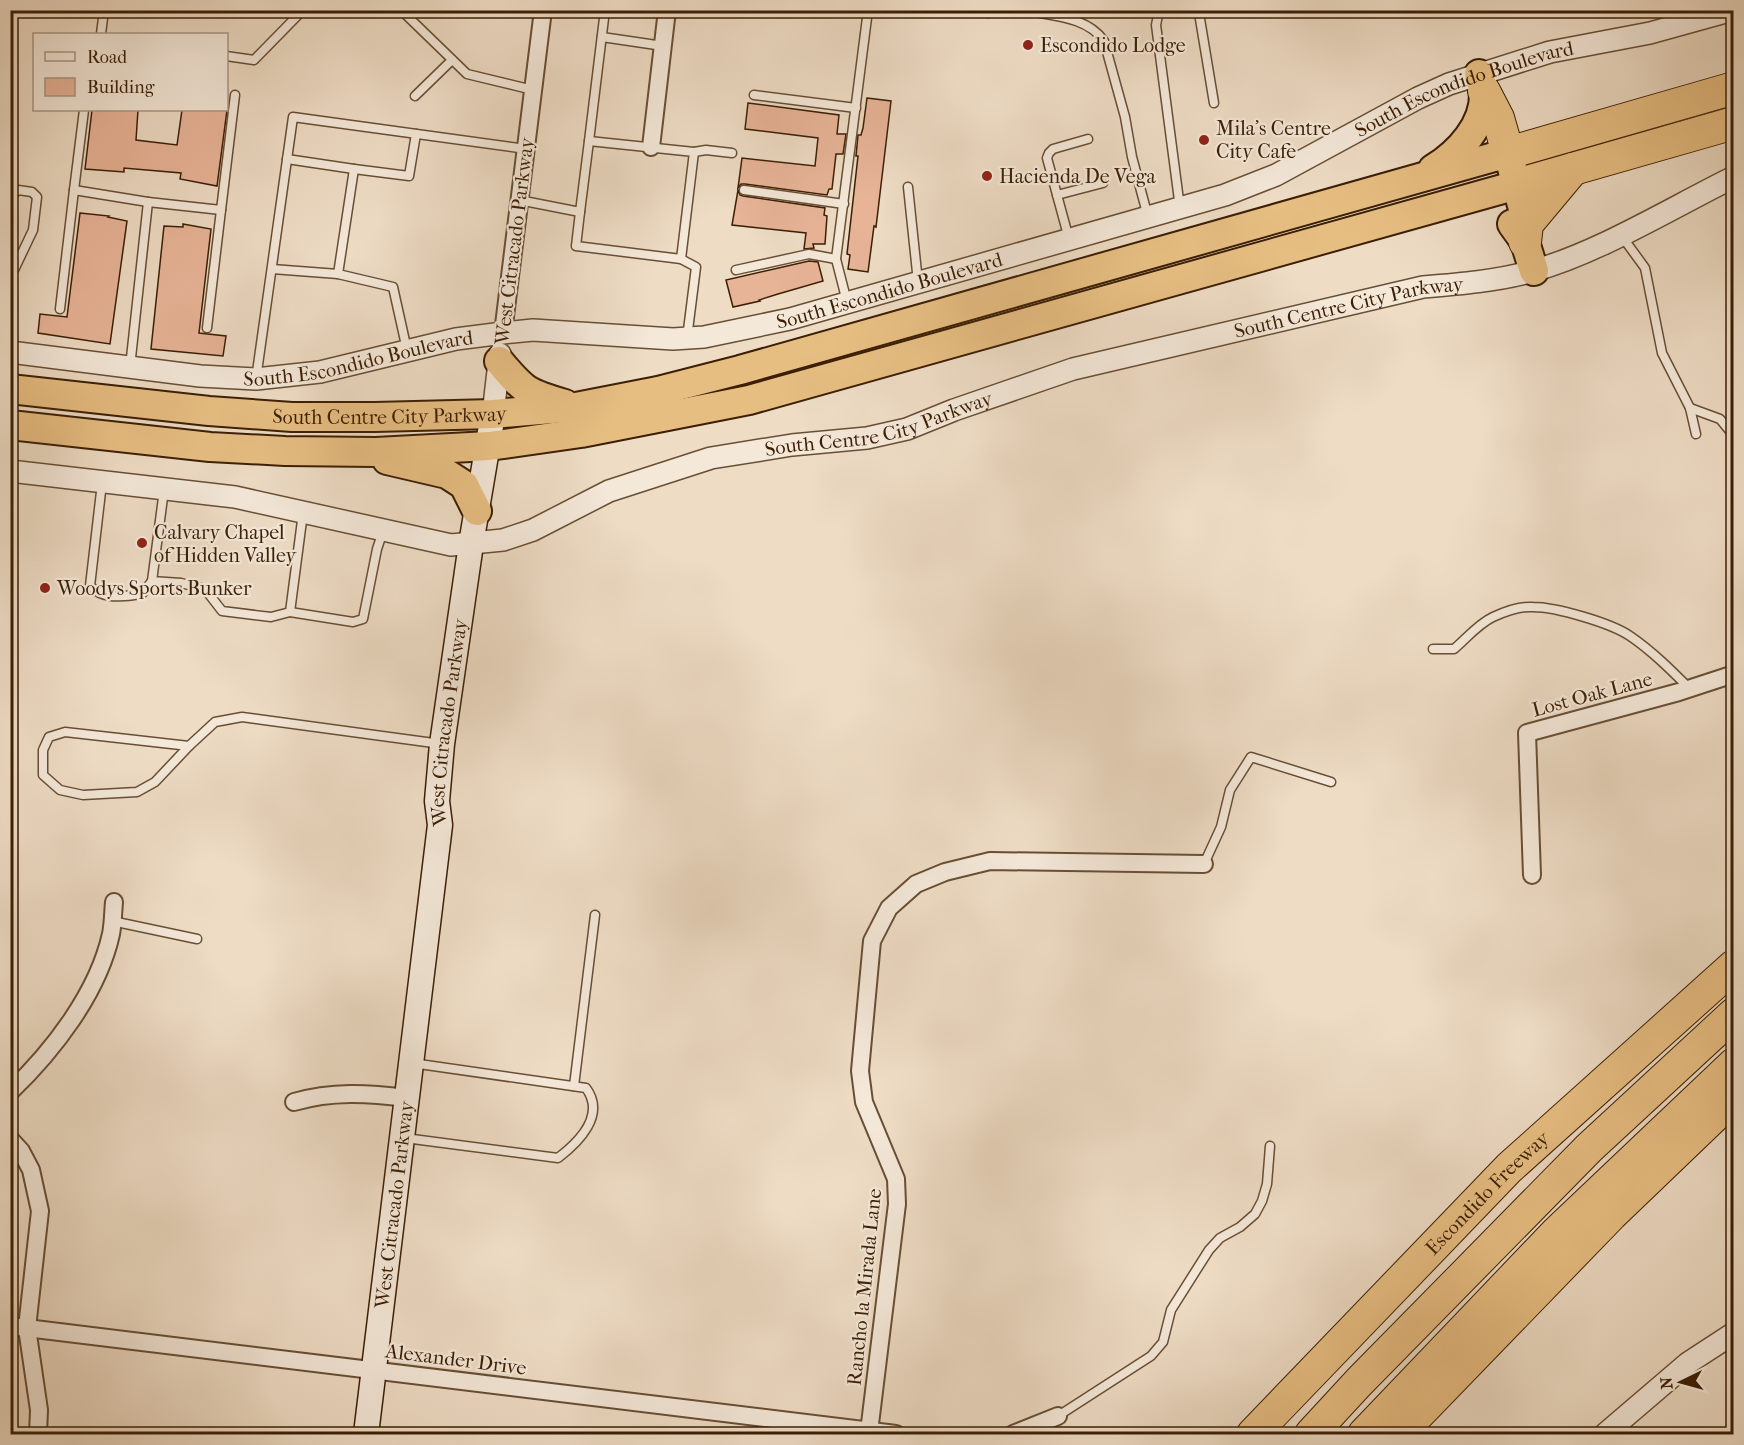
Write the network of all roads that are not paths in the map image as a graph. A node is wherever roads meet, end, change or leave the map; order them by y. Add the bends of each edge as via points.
1 (104, 10) edge
2 (303, 10) edge
3 (401, 10) edge
4 (543, 10) edge
5 (605, 10) edge
6 (667, 10) edge
7 (846, 10) edge
8 (1024, 10) edge
9 (1159, 10) edge
10 (1201, 10) edge
11 (1733, 10) edge
12 (868, 12) edge
13 (101, 33) edge
14 (602, 37) junction
15 (663, 46) junction
16 (228, 57) edge
17 (452, 60) junction
18 (1481, 83) junction
19 (1734, 88) edge
20 (533, 90) junction
21 (235, 95) dead end
22 (754, 95) dead end
23 (415, 96) dead end
24 (1214, 103) dead end
25 (856, 108) junction
26 (84, 111) edge
27 (1734, 123) edge
28 (416, 134) junction
29 (1088, 139) dead end
30 (589, 141) junction
31 (651, 147) junction
32 (526, 149) junction
33 (694, 152) junction
34 (732, 153) dead end
35 (1501, 155) junction
36 (287, 159) junction
37 (354, 169) junction
38 (1574, 169) junction
39 (1734, 177) edge
40 (1417, 178) junction
41 (1103, 183) dead end
42 (908, 187) dead end
43 (1510, 188) junction
44 (74, 190) junction
45 (744, 190) dead end
46 (1057, 195) junction
47 (10, 197) edge
48 (519, 200) junction
49 (148, 202) junction
50 (844, 204) junction
51 (1180, 208) junction
52 (221, 210) junction
53 (579, 212) junction
54 (1148, 217) junction
55 (1621, 234) junction
56 (1069, 240) junction
57 (1529, 246) junction
58 (681, 259) junction
59 (836, 259) junction
60 (272, 269) junction
61 (736, 270) dead end
62 (10, 273) edge
63 (338, 274) junction
64 (918, 282) junction
65 (848, 302) junction
66 (60, 309) dead end
67 (207, 328) dead end
68 (503, 333) junction
69 (687, 338) junction
70 (407, 351) junction
71 (10, 352) edge
72 (499, 361) junction
73 (130, 367) junction
74 (256, 379) junction
75 (10, 388) edge
76 (576, 407) junction
77 (1690, 408) junction
78 (493, 414) junction
79 (10, 425) edge
80 (1729, 430) dead end
81 (1696, 434) dead end
82 (489, 446) junction
83 (356, 452) junction
84 (10, 471) edge
85 (102, 482) junction
86 (164, 489) junction
87 (477, 510) junction
88 (303, 513) junction
89 (383, 531) junction
90 (471, 544) junction
91 (152, 581) junction
92 (290, 612) junction
93 (1433, 649) dead end
94 (1734, 674) edge
95 (1689, 688) junction
96 (442, 744) junction
97 (189, 746) junction
98 (1331, 782) dead end
99 (1204, 864) joint
100 (1532, 875) dead end
101 (114, 902) dead end
102 (595, 915) dead end
103 (112, 921) junction
104 (197, 939) dead end
105 (1734, 966) edge
106 (1734, 1014) edge
107 (412, 1063) junction
108 (1734, 1064) edge
109 (574, 1086) junction
110 (10, 1092) edge
111 (1734, 1097) edge
112 (406, 1098) junction
113 (294, 1102) dead end
114 (10, 1138) edge
115 (403, 1138) junction
116 (1270, 1146) dead end
117 (19, 1327) edge
118 (1734, 1333) edge
119 (374, 1370) junction
120 (1058, 1416) joint
121 (870, 1432) junction
122 (38, 1434) edge
123 (366, 1434) edge
124 (896, 1434) edge
125 (1013, 1434) edge
126 (1253, 1434) edge
127 (1311, 1434) edge
128 (1364, 1434) edge
129 (1400, 1434) edge
130 (1605, 1434) edge

1 - 13 lane
2 - 16 lane via 254,60
3 - 17 lane
4 - 20 street, West Citracado Parkway
5 - 14 lane
6 - 15 street
7 - 12 lane
8 - 54 lane via 1084,23 1104,41
9 - 51 lane via 1156,25
10 - 24 lane
11 - 18 street, South Escondido Boulevard via 1650,33 1550,52
12 - 25 lane
14 - 15 lane
14 - 30 lane
15 - 31 street
17 - 20 lane via 467,74
17 - 23 lane
18 - 35 highway via 1498,118
18 - 40 highway via 1482,112 1466,142 1442,164
18 - 51 street, South Escondido Boulevard via 1418,98 1276,175
19 - 35 highway, South Centre City Parkway
20 - 32 street, West Citracado Parkway
21 - 52 lane
22 - 25 lane
25 - 50 lane
26 - 44 lane
27 - 38 highway, South Centre City Parkway
28 - 32 lane
28 - 36 lane via 293,117
28 - 37 lane via 409,176
29 - 46 lane via 1048,153
30 - 31 lane
30 - 53 lane
31 - 33 lane
32 - 48 street, West Citracado Parkway
33 - 34 lane
33 - 58 lane
35 - 40 highway, South Centre City Parkway
35 - 43 highway
36 - 37 lane
36 - 60 lane
37 - 63 lane
38 - 43 highway, South Centre City Parkway
38 - 57 highway
39 - 55 street, South Centre City Parkway
40 - 76 highway, South Centre City Parkway via 741,370
41 - 46 lane
42 - 64 lane
43 - 57 highway
43 - 82 highway, South Centre City Parkway via 749,400 581,433
44 - 49 lane
44 - 66 lane
45 - 50 lane
46 - 56 lane
47 - 62 lane via 18,190 37,197 33,230
48 - 53 lane
48 - 68 street, West Citracado Parkway
49 - 52 lane
49 - 73 lane
50 - 59 lane
51 - 54 street, South Escondido Boulevard
52 - 67 lane
53 - 58 lane via 576,246
54 - 56 street, South Escondido Boulevard
55 - 57 street, South Centre City Parkway via 1566,260
55 - 77 lane via 1645,268 1662,353
56 - 64 street, South Escondido Boulevard
57 - 90 street, South Centre City Parkway via 1480,282 1424,287 1073,369 907,429 867,438 711,458 609,491 533,530 503,540
58 - 69 lane via 696,267
59 - 61 lane via 809,254
59 - 65 lane
60 - 63 lane
60 - 74 lane
63 - 70 lane via 393,288
64 - 65 street, South Escondido Boulevard
65 - 69 street, South Escondido Boulevard via 746,330
68 - 69 street, South Escondido Boulevard via 533,330
68 - 70 street, South Escondido Boulevard
68 - 72 street, West Citracado Parkway
70 - 74 street, South Escondido Boulevard via 320,372
71 - 73 street, South Escondido Boulevard
72 - 76 highway via 518,384 534,395
72 - 78 street, West Citracado Parkway
73 - 74 street, South Escondido Boulevard
75 - 78 highway, South Centre City Parkway via 292,417
76 - 78 highway, South Centre City Parkway
77 - 80 lane via 1720,419
77 - 81 lane
78 - 82 main road, West Citracado Parkway
79 - 83 highway, South Centre City Parkway via 210,447
82 - 83 highway, South Centre City Parkway
82 - 87 main road, West Citracado Parkway
83 - 87 highway via 447,474 464,485
84 - 85 street, South Centre City Parkway
85 - 86 street, South Centre City Parkway
85 - 91 lane via 90,586 98,594 112,597 142,594
86 - 88 street, South Centre City Parkway via 235,497
86 - 91 lane
87 - 90 main road, West Citracado Parkway
88 - 89 street, South Centre City Parkway
88 - 92 lane
89 - 90 street, South Centre City Parkway via 452,545
89 - 92 lane via 363,619 353,622
90 - 96 main road, West Citracado Parkway
91 - 92 lane via 205,589 222,611 271,617
93 - 95 lane via 1454,648 1494,616 1535,606 1623,632
94 - 95 street, Lost Oak Lane
95 - 100 street, Lost Oak Lane via 1527,733
96 - 97 lane via 242,717 215,722
96 - 107 main road, West Citracado Parkway via 437,801 440,825
97 - 97 lane via 65,732 49,737 43,750 43,776 60,790 83,795 137,792 155,782
98 - 99 lane via 1251,757 1230,790 1221,827
99 - 121 street, Rancho la Mirada Lane via 990,861 916,884 889,908 872,941 860,1071 864,1102 896,1179 897,1204
101 - 103 street
102 - 109 lane
103 - 104 lane
103 - 110 street via 103,960 81,1005 32,1071
105 - 126 highway, Escondido Freeway via 1509,1168
106 - 127 highway via 1589,1148
107 - 109 lane
107 - 112 main road, West Citracado Parkway
108 - 128 highway via 1557,1232
109 - 115 lane via 586,1088 592,1095 589,1128 558,1158
111 - 129 highway via 1611,1215
112 - 113 street via 340,1093
112 - 115 main road, West Citracado Parkway
114 - 117 street via 31,1170 40,1211
115 - 119 main road, West Citracado Parkway
116 - 120 lane via 1267,1184 1255,1214 1209,1250 1172,1310 1163,1342 1152,1356
117 - 119 street, Alexander Drive
117 - 122 street via 39,1410
118 - 130 street via 1688,1363
119 - 121 street, Alexander Drive
119 - 123 main road, West Citracado Parkway
120 - 125 street
121 - 124 street, Alexander Drive

